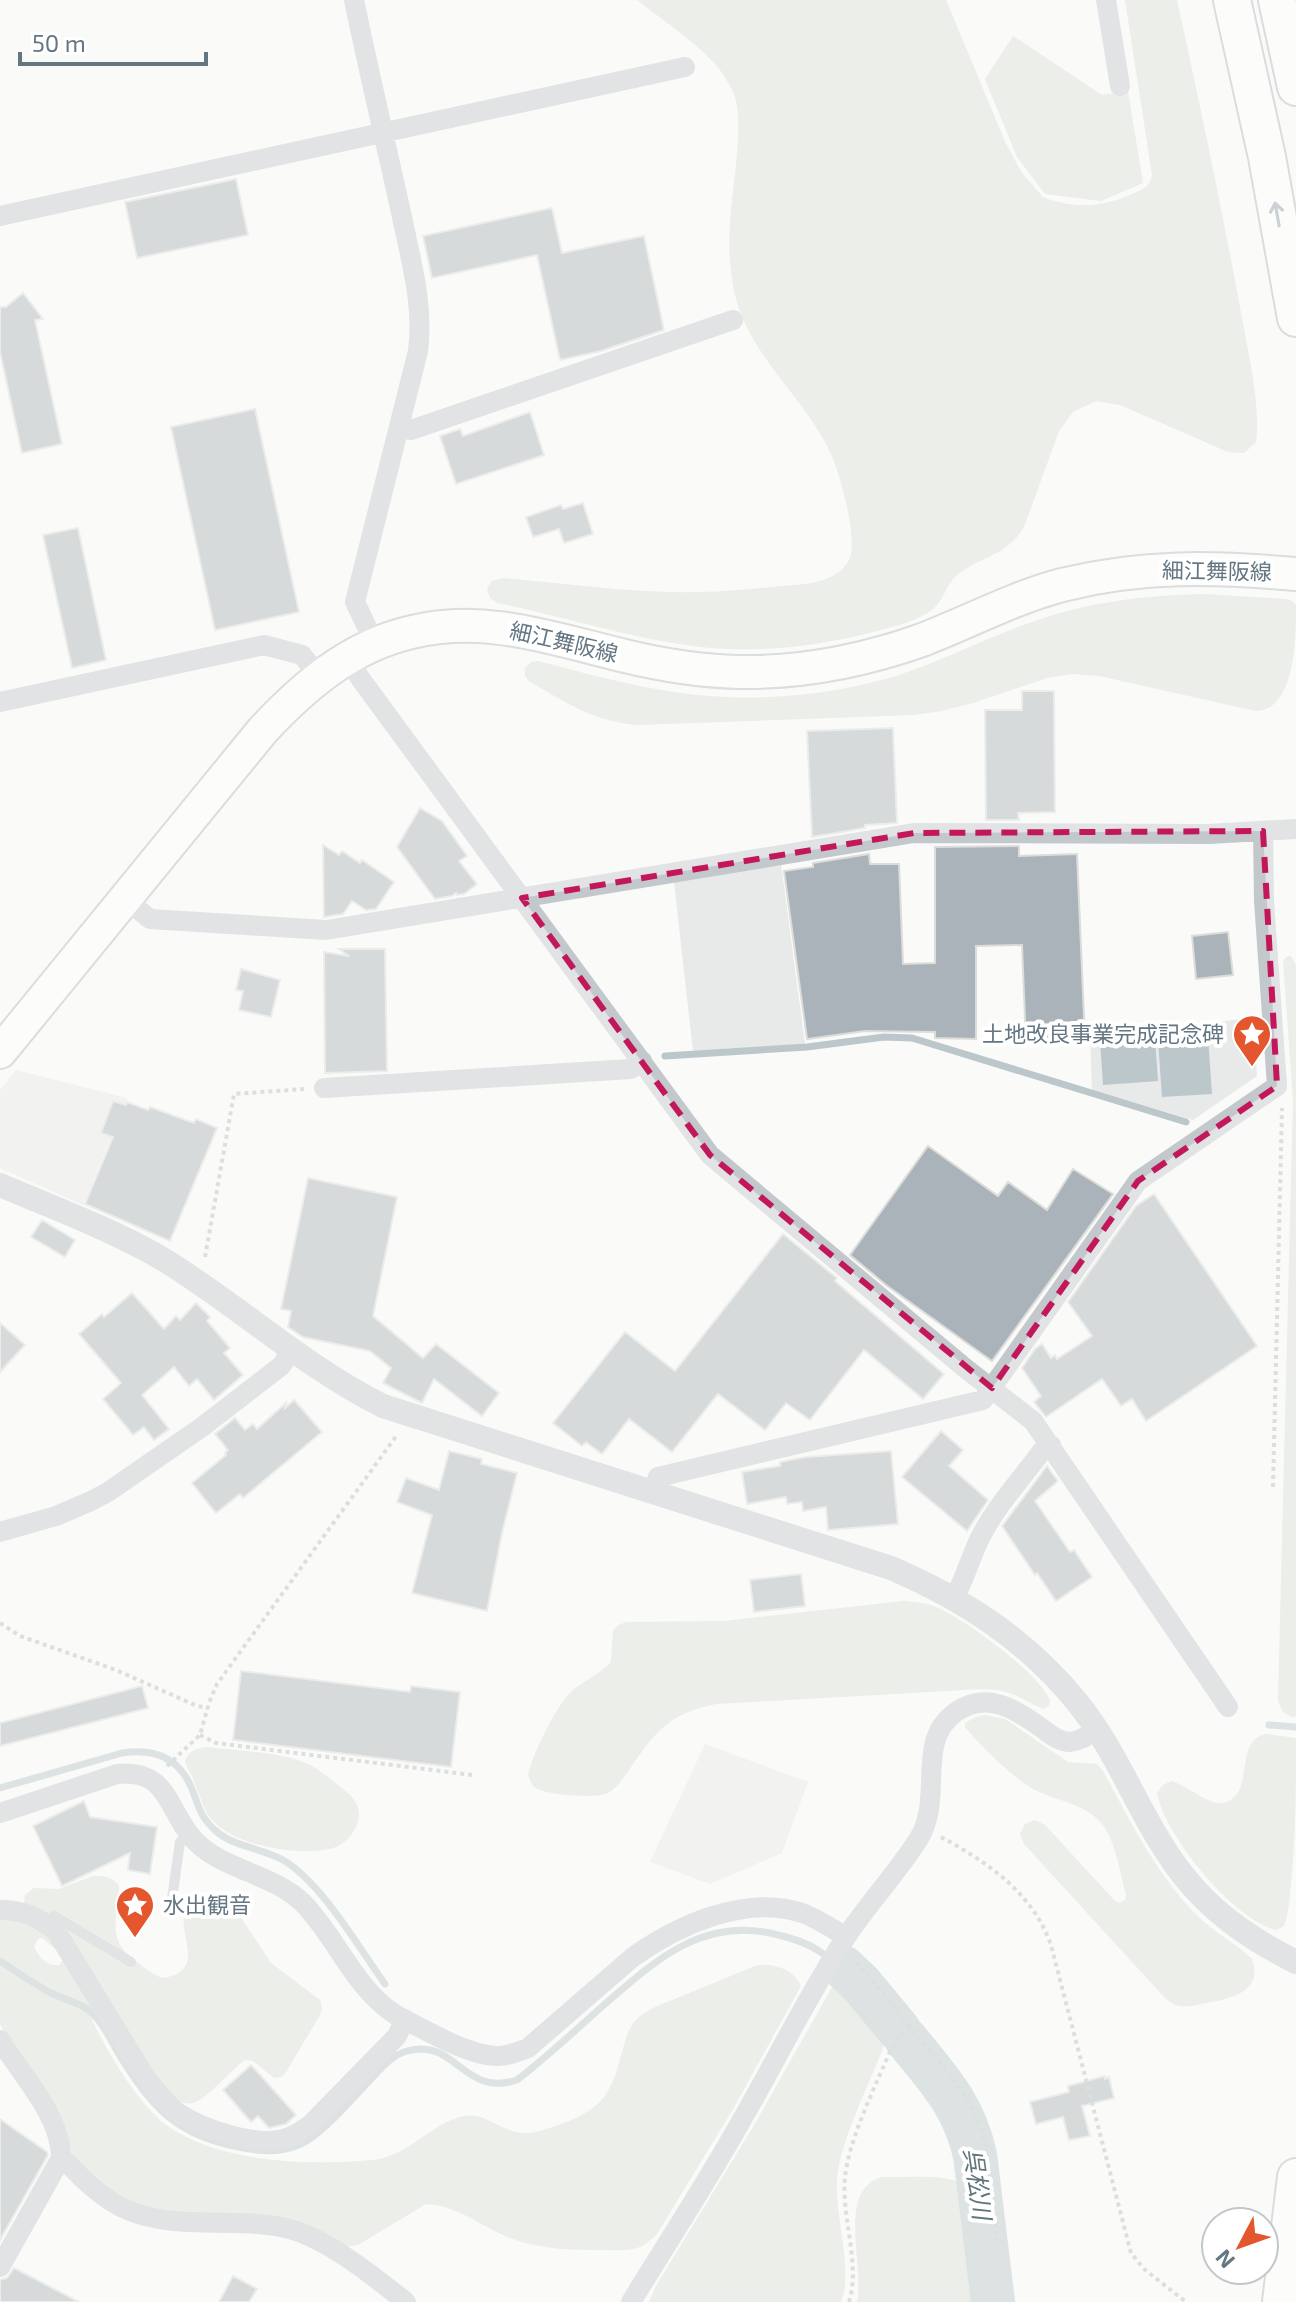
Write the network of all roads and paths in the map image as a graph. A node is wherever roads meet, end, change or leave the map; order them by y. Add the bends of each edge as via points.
1 (354, 0) edge
2 (1106, 0) edge
3 (1232, 0) edge
4 (1277, 0) edge
5 (685, 67) dead end
6 (1120, 86) dead end
7 (1296, 87) edge
8 (383, 133) junction
9 (0, 216) edge
10 (1296, 318) edge
11 (733, 320) dead end
12 (399, 427) junction
13 (1296, 574) edge
14 (361, 651) junction
15 (319, 676) junction
16 (0, 702) edge
17 (1280, 830) edge
18 (522, 898) junction
19 (125, 899) junction
20 (0, 1052) edge
21 (642, 1061) junction
22 (1277, 1086) junction
23 (324, 1088) joint
24 (0, 1185) edge
25 (194, 1280) junction
26 (293, 1349) junction
27 (992, 1388) junction
28 (406, 1415) junction
29 (1051, 1445) junction
30 (1273, 1487) dead end
31 (653, 1493) junction
32 (0, 1532) edge
33 (954, 1598) junction
34 (0, 1623) edge
35 (1228, 1707) dead end
36 (208, 1708) junction
37 (1097, 1729) junction
38 (200, 1735) junction
39 (169, 1764) dead end
40 (472, 1775) dead end
41 (0, 1813) edge
42 (925, 1828) junction
43 (189, 1835) junction
44 (171, 1906) dead end
45 (0, 1910) edge
46 (47, 1924) junction
47 (843, 1942) junction
48 (131, 1962) dead end
49 (1296, 1962) edge
50 (405, 2019) junction
51 (910, 2027) junction
52 (0, 2040) edge
53 (61, 2158) junction
54 (1296, 2177) edge
55 (997, 2241) dead end
56 (0, 2267) edge
57 (406, 2302) edge
58 (631, 2302) edge
59 (849, 2302) edge
60 (1186, 2302) edge
61 (1281, 2302) edge

1 - 8 street
2 - 6 street
10 -> 3 highway
4 - 7 highway
5 - 8 street
8 - 9 street
8 - 12 street via 420,315 418,351
11 - 12 street via 411,430
12 - 14 street via 355,602
13 - 14 main road, 細江舞阪線 via 1205,568 1097,577 1026,596 888,651 776,671 662,664 519,630 473,625 411,632
14 - 15 main road, 細江舞阪線
14 - 18 street via 360,678
15 - 16 street via 302,655 264,645
15 - 19 main road, 細江舞阪線 via 263,730
17 - 18 street via 914,833
17 - 22 street via 1264,901
18 - 19 street via 326,930 150,919
18 - 21 street
19 - 20 main road, 細江舞阪線
21 - 23 street via 631,1069
21 - 27 street via 710,1155
22 - 27 street via 1138,1181
22 - 30 path via 1282,1100
23 - 25 path via 234,1094 203,1268
24 - 25 street via 144,1249
25 - 26 street
26 - 28 street via 360,1394
26 - 32 street via 281,1366 108,1492 56,1516
27 - 29 street via 1033,1421
27 - 31 street via 983,1400 658,1477
28 - 31 street
28 - 36 path via 217,1684
29 - 33 street via 993,1517
29 - 35 street
31 - 33 street via 891,1568
33 - 37 street via 1023,1646
34 - 36 path via 20,1636
36 - 38 path
37 - 42 street via 1082,1739 1062,1741 1010,1707 983,1702 957,1711 933,1745
37 - 49 street via 1192,1886 1231,1923
38 - 39 path
38 - 40 path via 216,1743
41 - 43 street via 132,1772 159,1784
42 - 47 street
42 - 60 path via 995,1870 1041,1921 1131,2253
43 - 44 lane via 180,1842
43 - 50 street via 214,1855 287,1890 374,1999
45 - 46 street via 15,1910
46 - 48 lane via 54,1916
46 - 50 street via 69,1950 159,2095 176,2111 223,2133 268,2141 298,2133 397,2036
47 - 50 street via 801,1913 779,1908 733,1911 691,1923 633,1957 541,2038 513,2054 482,2054
47 - 51 path
47 - 58 street
51 - 55 path via 958,2085 981,2129
51 - 59 path via 891,2049 847,2165 853,2278
52 - 53 street via 42,2104 61,2143
53 - 56 street
53 - 57 street via 104,2197 145,2216 265,2225 309,2236
54 - 61 highway

